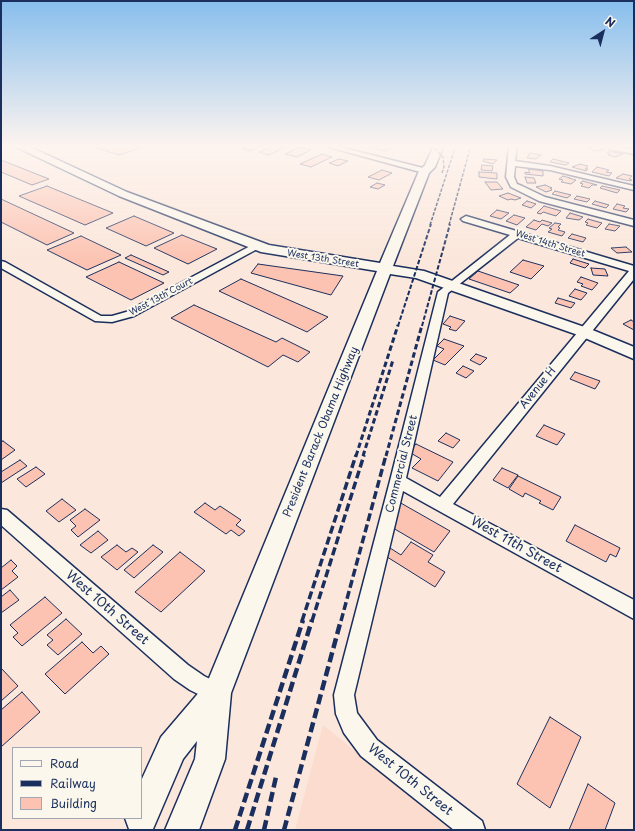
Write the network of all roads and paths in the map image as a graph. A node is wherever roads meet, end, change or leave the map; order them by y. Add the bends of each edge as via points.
1 (101, 184) edge
2 (419, 184) edge
3 (515, 184) edge
4 (616, 184) edge
5 (634, 188) edge
6 (466, 219) dead end
7 (634, 224) edge
8 (516, 234) junction
9 (256, 246) junction
10 (1, 264) edge
11 (386, 269) junction
12 (634, 271) edge
13 (452, 284) junction
14 (584, 332) junction
15 (634, 354) edge
16 (398, 482) junction
17 (443, 505) junction
18 (2, 517) edge
19 (634, 610) edge
20 (217, 693) junction
21 (352, 725) joint
22 (142, 816) edge
23 (140, 819) edge
24 (135, 830) edge
25 (182, 830) edge
26 (473, 830) edge

1 - 9 main road, West 13th Street
2 - 11 main road, President Barack Obama Highway
3 - 7 street via 525,192 542,199
4 - 5 street
6 - 8 street, West 14th Street
8 - 12 street, West 14th Street
8 - 13 street, Commercial Street
9 - 10 street, West 13th Court via 130,314 112,319 99,318
9 - 11 main road, West 13th Street via 276,252
11 - 13 main road, West 13th Street via 414,272
11 - 20 main road, President Barack Obama Highway
12 - 14 street, Avenue H
13 - 14 main road, West 13th Street
13 - 16 street, Commercial Street via 443,292
14 - 15 main road, West 13th Street
14 - 17 street, Avenue H
16 - 17 street, West 11th Street
16 - 21 street, Commercial Street via 344,695
17 - 19 street, West 11th Street
18 - 20 street, West 10th Street via 181,672
20 - 22 main road, President Barack Obama Highway via 172,748
20 - 25 main road, President Barack Obama Highway via 210,759
21 - 26 street, West 10th Street via 369,748
23 - 24 main road, President Barack Obama Highway

